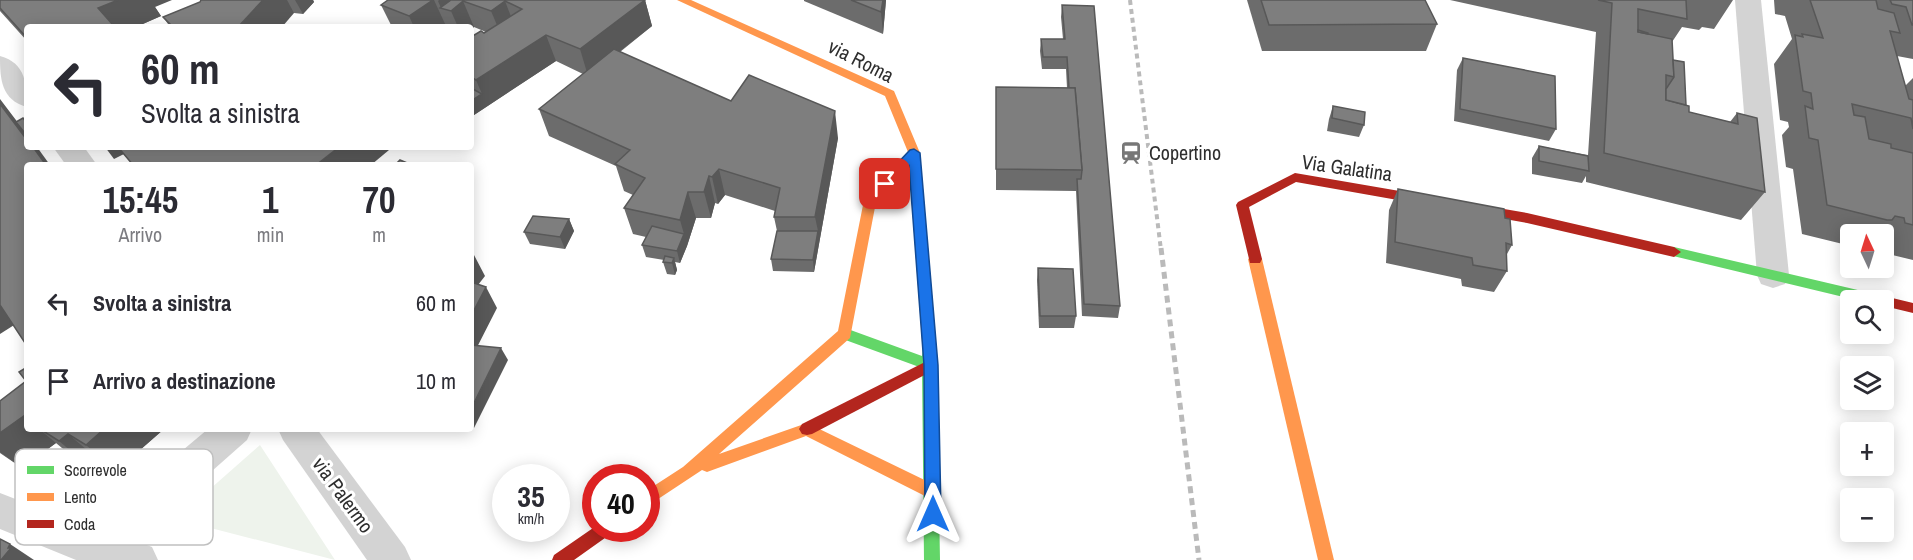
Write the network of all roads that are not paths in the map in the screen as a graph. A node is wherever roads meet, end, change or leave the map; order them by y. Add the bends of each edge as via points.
1 (682, 0) edge
2 (1748, 0) edge
3 (0, 65) edge
4 (24, 94) edge
5 (70, 150) edge
6 (914, 153) junction
7 (80, 162) edge
8 (1773, 275) junction
9 (1840, 291) edge
10 (1894, 303) edge
11 (1913, 308) edge
12 (845, 334) junction
13 (931, 365) junction
14 (807, 429) junction
15 (231, 432) edge
16 (298, 432) edge
17 (211, 449) edge
18 (688, 472) junction
19 (660, 491) edge
20 (933, 492) junction
21 (0, 511) edge
22 (15, 517) edge
23 (586, 542) edge
24 (86, 545) edge
25 (101, 545) edge
26 (96, 549) junction
27 (138, 560) edge
28 (391, 560) edge
29 (560, 560) edge
30 (932, 560) edge
31 (1326, 560) edge

1 - 6 street, via Roma via 890,94
2 - 8 street
3 - 4 street
5 - 7 street
6 - 12 street via 870,200
6 - 13 street, via Roma
8 - 9 street, Via Galatina
8 - 31 street, Via Galatina via 1527,218 1295,177 1242,205
10 - 11 street
12 - 13 street
12 - 18 street
13 - 14 street
13 - 20 street, via Roma
14 - 18 street
14 - 20 street
15 - 17 street
16 - 28 street, via Palermo
18 - 19 street
20 - 30 street, via Roma
21 - 22 street
23 - 29 street
24 - 26 street
25 - 26 street
26 - 27 street

